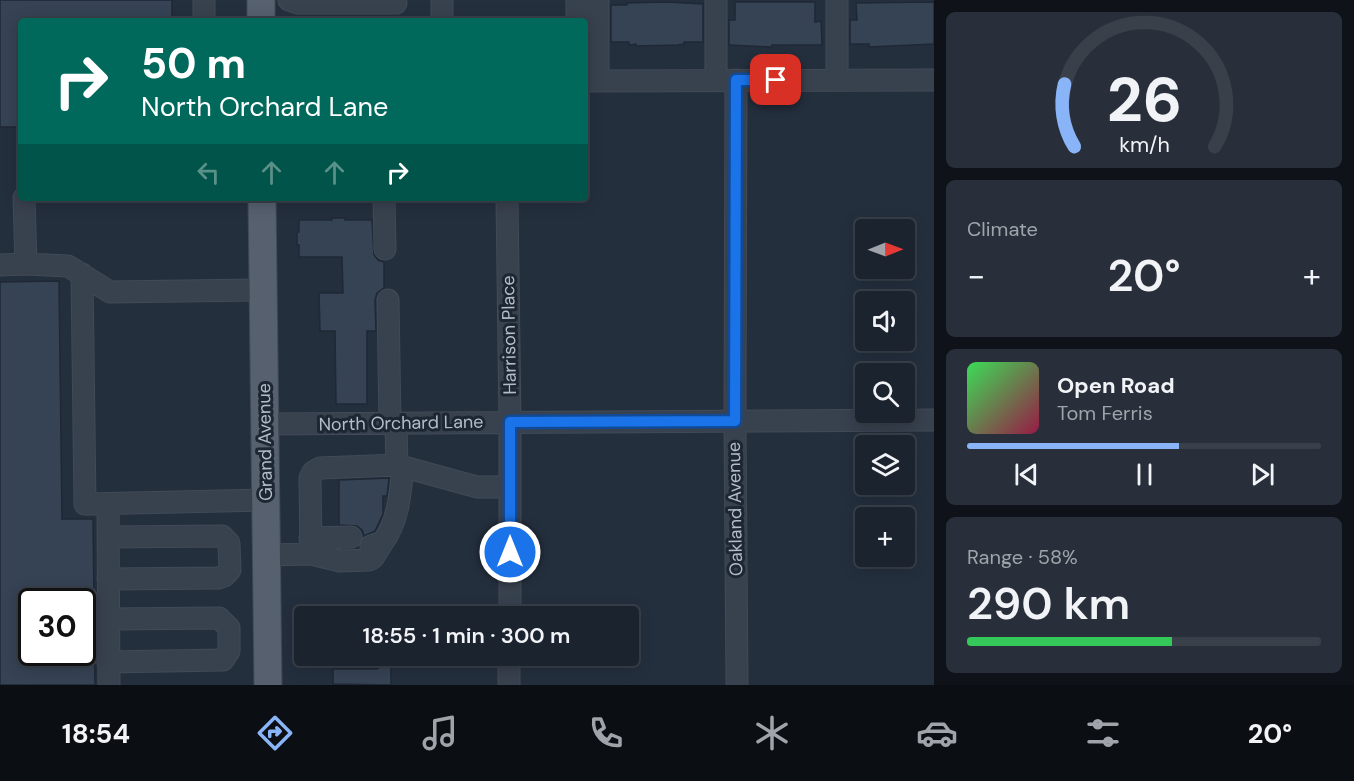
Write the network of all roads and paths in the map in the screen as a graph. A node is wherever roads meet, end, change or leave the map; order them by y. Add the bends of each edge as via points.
1 (204, 0) edge
2 (261, 0) edge
3 (289, 0) edge
4 (442, 0) edge
5 (577, 0) edge
6 (598, 0) edge
7 (716, 0) edge
8 (837, 0) edge
9 (396, 8) edge
10 (204, 18) edge
11 (261, 18) edge
12 (441, 18) edge
13 (577, 18) edge
14 (837, 79) junction
15 (726, 80) junction
16 (934, 80) edge
17 (592, 81) edge
18 (24, 201) edge
19 (262, 201) edge
20 (384, 201) edge
21 (507, 201) edge
22 (385, 249) dead end
23 (26, 264) junction
24 (0, 265) edge
25 (82, 274) junction
26 (263, 290) junction
27 (388, 300) dead end
28 (934, 420) edge
29 (735, 421) junction
30 (510, 422) junction
31 (265, 424) junction
32 (393, 424) junction
33 (400, 466) junction
34 (510, 487) junction
35 (266, 500) junction
36 (108, 505) junction
37 (108, 537) junction
38 (369, 541) junction
39 (310, 546) junction
40 (267, 555) junction
41 (108, 579) junction
42 (510, 606) edge
43 (108, 619) junction
44 (108, 662) junction
45 (509, 666) edge
46 (109, 685) edge
47 (268, 685) edge
48 (509, 685) edge
49 (737, 685) edge

1 - 10 street
2 - 11 main road
3 - 9 street
4 - 12 street
5 - 13 street
6 - 17 street
7 - 15 street, Oakland Avenue
8 - 14 street
14 - 15 street
14 - 16 street
15 - 17 street
15 - 29 street, Oakland Avenue
18 - 23 street
19 - 26 main road, Grand Avenue
20 - 22 street
21 - 30 street, Harrison Place
23 - 24 street
23 - 25 street via 68,266
25 - 26 street via 110,292
25 - 36 street via 84,504
26 - 31 main road, Grand Avenue
27 - 32 street
28 - 29 street, North Orchard Lane
29 - 30 street, North Orchard Lane
29 - 49 street, Oakland Avenue
30 - 32 street, North Orchard Lane
30 - 34 street, Harrison Place
31 - 32 street, North Orchard Lane
31 - 35 main road, Grand Avenue
32 - 33 street
33 - 34 street via 477,487
33 - 38 street via 399,505 393,526
33 - 39 street via 320,468 313,472
34 - 42 street, Harrison Place
35 - 36 street
35 - 40 main road, Grand Avenue
36 - 37 street
37 - 41 street
37 - 41 street via 222,536 229,543 230,570 218,578
38 - 39 street
38 - 39 street via 374,558 369,560 340,561
39 - 40 street
40 - 47 main road, Grand Avenue
41 - 43 street
43 - 44 street
43 - 44 street via 219,618 229,628 229,651 223,660
44 - 46 street
45 - 48 street

